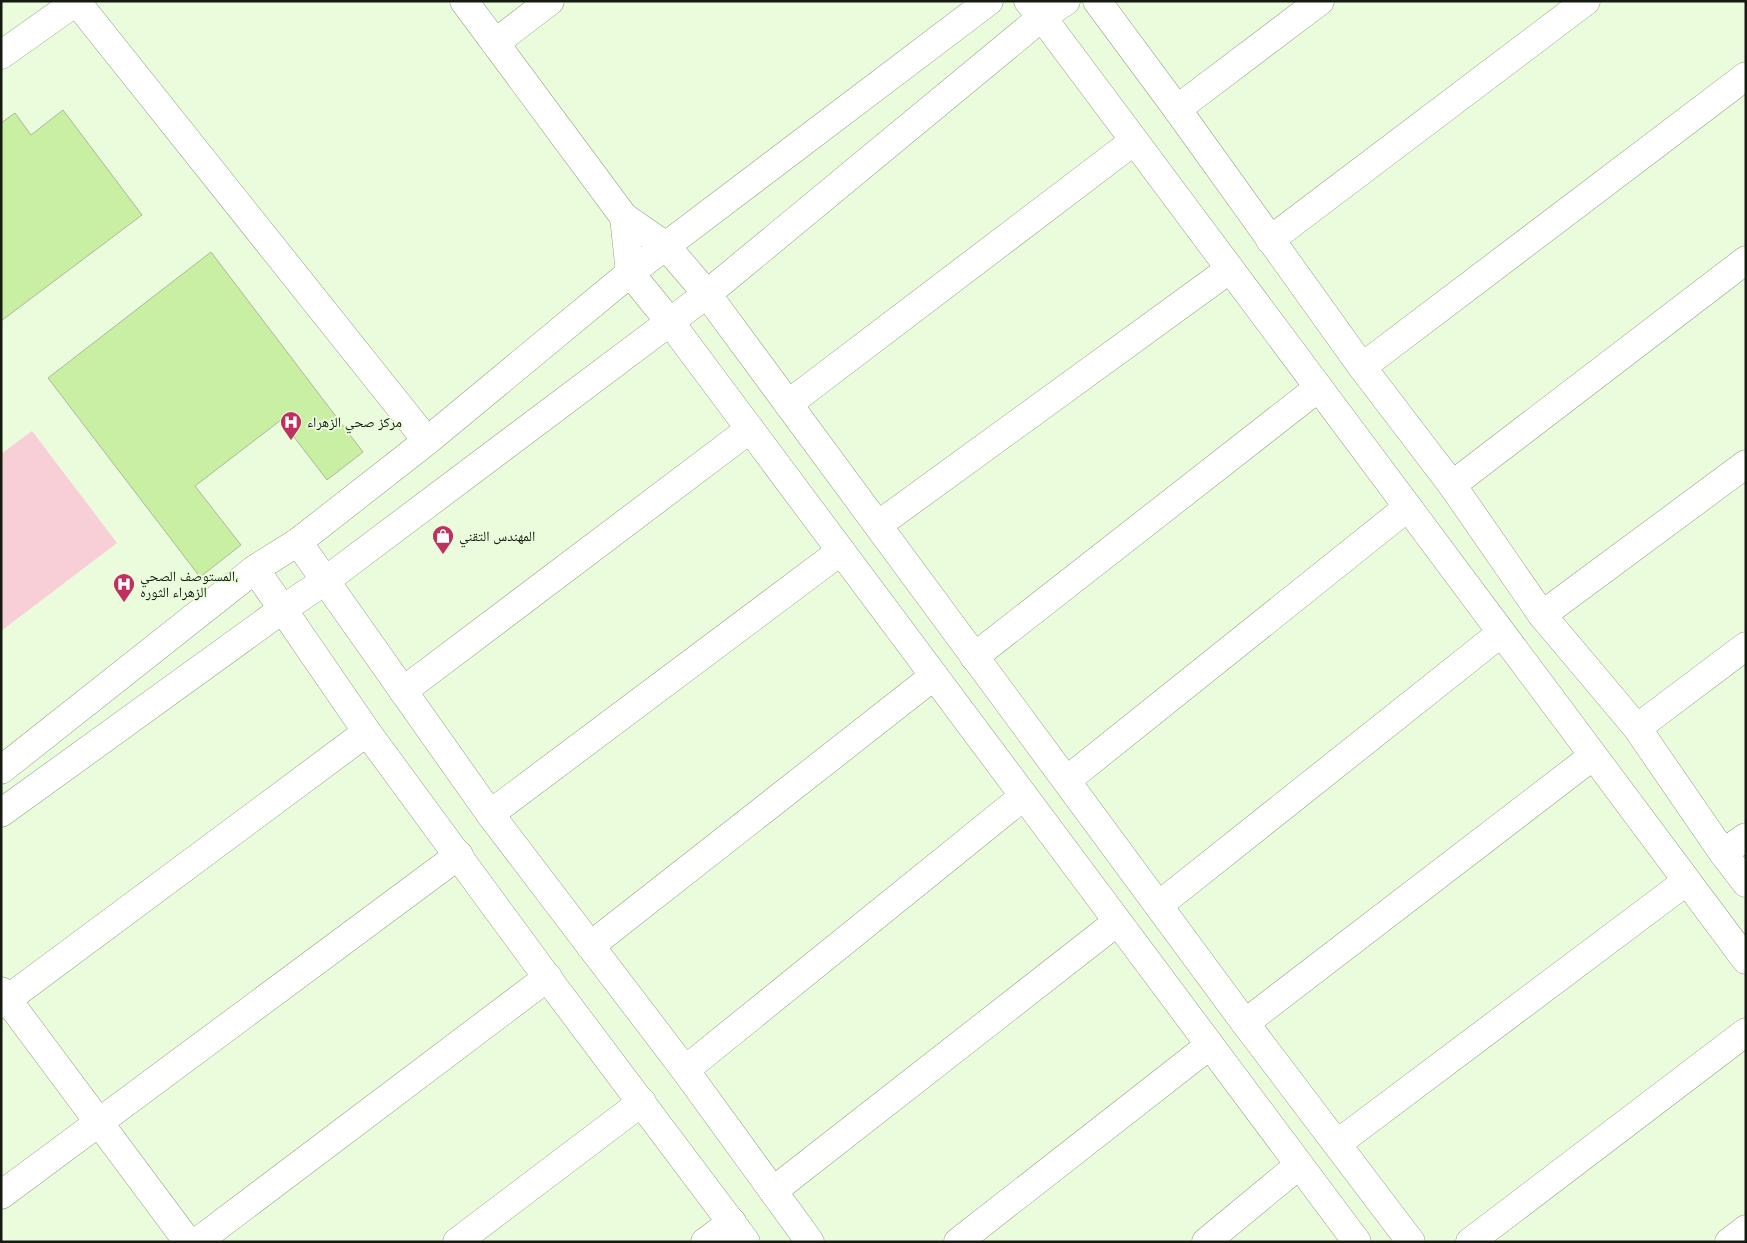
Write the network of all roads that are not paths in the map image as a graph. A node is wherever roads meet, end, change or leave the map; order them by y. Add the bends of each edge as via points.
1 (76, 1) edge
2 (464, 1) edge
3 (550, 1) edge
4 (989, 1) edge
5 (1066, 1) edge
6 (1097, 1) edge
7 (1320, 1) edge
8 (1586, 1) edge
9 (1035, 9) edge
10 (495, 43) junction
11 (1, 55) edge
12 (1746, 76) edge
13 (1177, 109) junction
14 (1134, 141) junction
15 (624, 218) junction
16 (1270, 240) junction
17 (666, 246) junction
18 (1746, 260) edge
19 (1230, 269) junction
20 (630, 273) junction
21 (707, 294) junction
22 (670, 322) junction
23 (1362, 367) junction
24 (1318, 388) junction
25 (788, 404) junction
26 (750, 429) junction
27 (427, 442) junction
28 (1746, 464) edge
29 (1452, 485) junction
30 (1408, 507) junction
31 (878, 525) junction
32 (298, 542) junction
33 (841, 551) junction
34 (255, 569) junction
35 (325, 581) junction
36 (283, 609) junction
37 (1542, 615) junction
38 (1501, 633) junction
39 (1746, 646) edge
40 (974, 657) junction
41 (934, 676) junction
42 (403, 691) junction
43 (1637, 728) junction
44 (367, 732) junction
45 (1593, 756) junction
46 (1, 770) edge
47 (1068, 780) junction
48 (1024, 796) junction
49 (1, 813) edge
50 (490, 814) junction
51 (1746, 837) edge
52 (1722, 853) junction
53 (459, 855) junction
54 (1687, 881) junction
55 (1746, 884) edge
56 (1159, 905) junction
57 (1118, 922) junction
58 (590, 946) junction
59 (1746, 960) edge
60 (548, 977) junction
61 (3, 998) edge
62 (1245, 1022) junction
63 (1746, 1032) edge
64 (1210, 1045) junction
65 (685, 1070) junction
66 (642, 1102) junction
67 (99, 1122) junction
68 (1338, 1143) junction
69 (1299, 1165) junction
70 (773, 1192) junction
71 (1, 1195) edge
72 (1746, 1229) edge
73 (739, 1232) edge
74 (188, 1242) edge
75 (197, 1242) edge
76 (457, 1242) edge
77 (705, 1242) edge
78 (810, 1242) edge
79 (958, 1242) edge
80 (1206, 1242) edge
81 (1357, 1242) edge
82 (1412, 1242) edge
83 (1470, 1242) edge
84 (1730, 1242) edge

1 - 11 street
1 - 27 street
2 - 10 street
3 - 10 street
4 - 17 street
5 - 9 street
6 - 13 street
7 - 13 street
8 - 16 street
9 - 14 street
9 - 21 street
10 - 15 street
12 - 23 street
13 - 16 street
14 - 19 street
14 - 25 street
15 - 17 street
15 - 20 street
16 - 23 street
17 - 20 street
17 - 21 street
18 - 29 street
19 - 24 street
19 - 31 street
20 - 22 street
20 - 27 street
21 - 22 street
21 - 25 street
22 - 26 street
22 - 35 street
23 - 29 street
24 - 30 street
24 - 40 street
25 - 31 street
26 - 33 street
26 - 42 street
27 - 32 street
28 - 37 street
29 - 37 street
30 - 38 street
30 - 47 street
31 - 40 street
32 - 34 street
32 - 35 street
33 - 41 street
33 - 50 street
34 - 36 street
34 - 46 street
35 - 36 street
35 - 42 street
36 - 44 street
36 - 49 street
37 - 43 street
38 - 45 street
38 - 56 street
39 - 43 street
40 - 47 street
41 - 48 street
41 - 58 street
42 - 50 street
43 - 52 street
44 - 53 street
44 - 61 street
45 - 54 street
45 - 62 street
47 - 56 street
48 - 57 street
48 - 65 street
50 - 58 street
51 - 52 street
52 - 55 street
53 - 60 street
53 - 67 street
54 - 59 street
54 - 68 street
56 - 62 street
57 - 64 street
57 - 70 street
58 - 65 street
60 - 66 street
60 - 75 street
61 - 67 street
62 - 68 street
63 - 83 street
64 - 69 street
64 - 79 street
65 - 70 street
66 - 73 street
66 - 76 street
67 - 71 street
67 - 74 street
68 - 82 street
69 - 80 street
69 - 81 street
70 - 78 street
72 - 84 street
73 - 77 street

